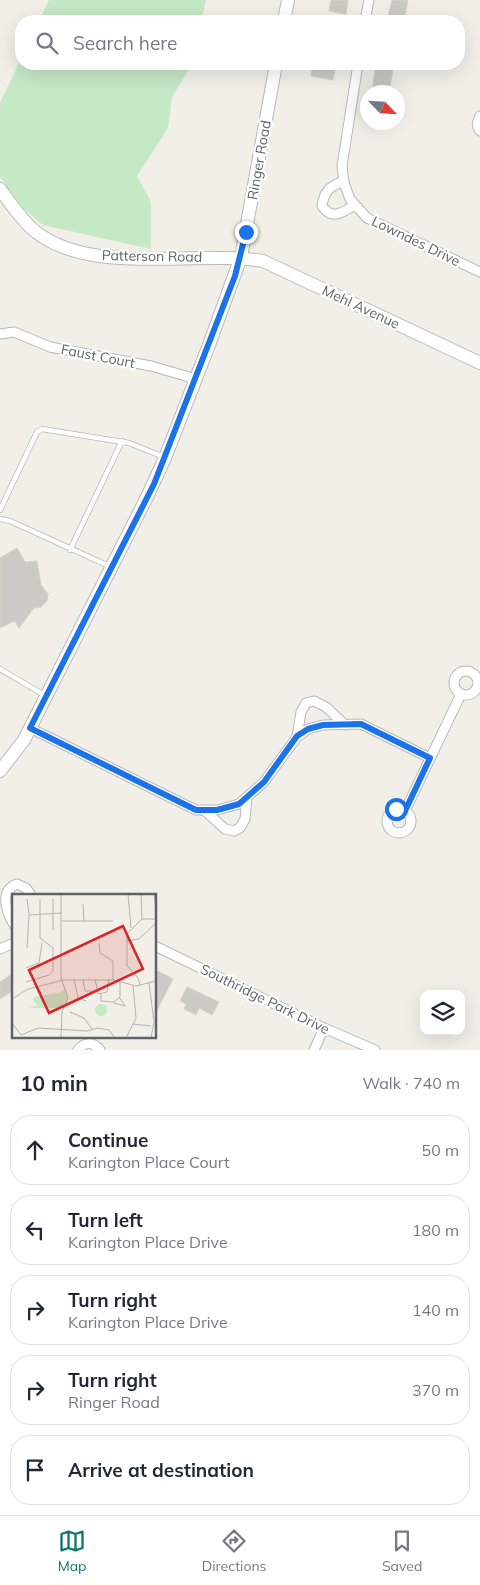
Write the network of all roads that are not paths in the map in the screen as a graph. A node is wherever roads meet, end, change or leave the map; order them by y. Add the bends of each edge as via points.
1 (288, 0) edge
2 (369, 0) edge
3 (285, 15) edge
4 (366, 15) edge
5 (275, 70) edge
6 (357, 70) edge
7 (480, 116) edge
8 (480, 131) edge
9 (344, 181) junction
10 (0, 189) edge
11 (355, 205) junction
12 (241, 257) junction
13 (480, 272) edge
14 (1, 332) edge
15 (480, 363) edge
16 (196, 379) junction
17 (122, 441) junction
18 (165, 458) junction
19 (0, 510) edge
20 (0, 519) edge
21 (70, 550) junction
22 (112, 568) junction
23 (0, 669) edge
24 (461, 694) dead end
25 (47, 696) junction
26 (345, 725) junction
27 (30, 728) junction
28 (297, 736) junction
29 (430, 758) junction
30 (0, 771) edge
31 (247, 798) junction
32 (204, 810) junction
33 (405, 811) dead end
34 (30, 894) edge
35 (12, 922) edge
36 (12, 944) edge
37 (156, 946) edge
38 (0, 949) edge
39 (324, 1028) junction
40 (98, 1044) edge
41 (78, 1050) edge
42 (314, 1050) edge
43 (375, 1050) edge

1 - 3 street
2 - 4 street
5 - 12 street, Ringer Road
6 - 9 street, Lowndes Drive via 342,166
7 - 8 street via 477,121
9 - 11 street, Lowndes Drive
9 - 11 street via 323,195 322,206 326,212 334,214
10 - 12 street, Patterson Road via 35,231 62,247 109,257
11 - 13 street, Lowndes Drive via 367,218
12 - 15 street, Mehl Avenue via 263,261
12 - 16 street, Ringer Road
14 - 16 street, Faust Court via 14,332 50,347 151,366
16 - 18 street, Ringer Road
17 - 18 lane
17 - 19 lane via 42,429
17 - 21 lane
18 - 22 street, Ringer Road
20 - 21 lane
21 - 22 lane
22 - 25 street, Ringer Road
23 - 25 lane
24 - 29 street
25 - 27 street, Ringer Road
26 - 28 street via 323,725
26 - 28 street via 326,707 314,701 306,703 301,712
26 - 29 street via 361,724
27 - 30 street, Ringer Road
27 - 32 street via 196,810
28 - 31 street via 264,782
29 - 33 street
31 - 32 street via 226,808
31 - 32 street via 245,819 240,828 234,830 225,829
34 - 35 street via 17,884 7,888 3,894 4,910
36 - 38 street
37 - 39 street, Southridge Park Drive
39 - 42 street
39 - 43 street, Southridge Park Drive
40 - 41 street via 86,1044

